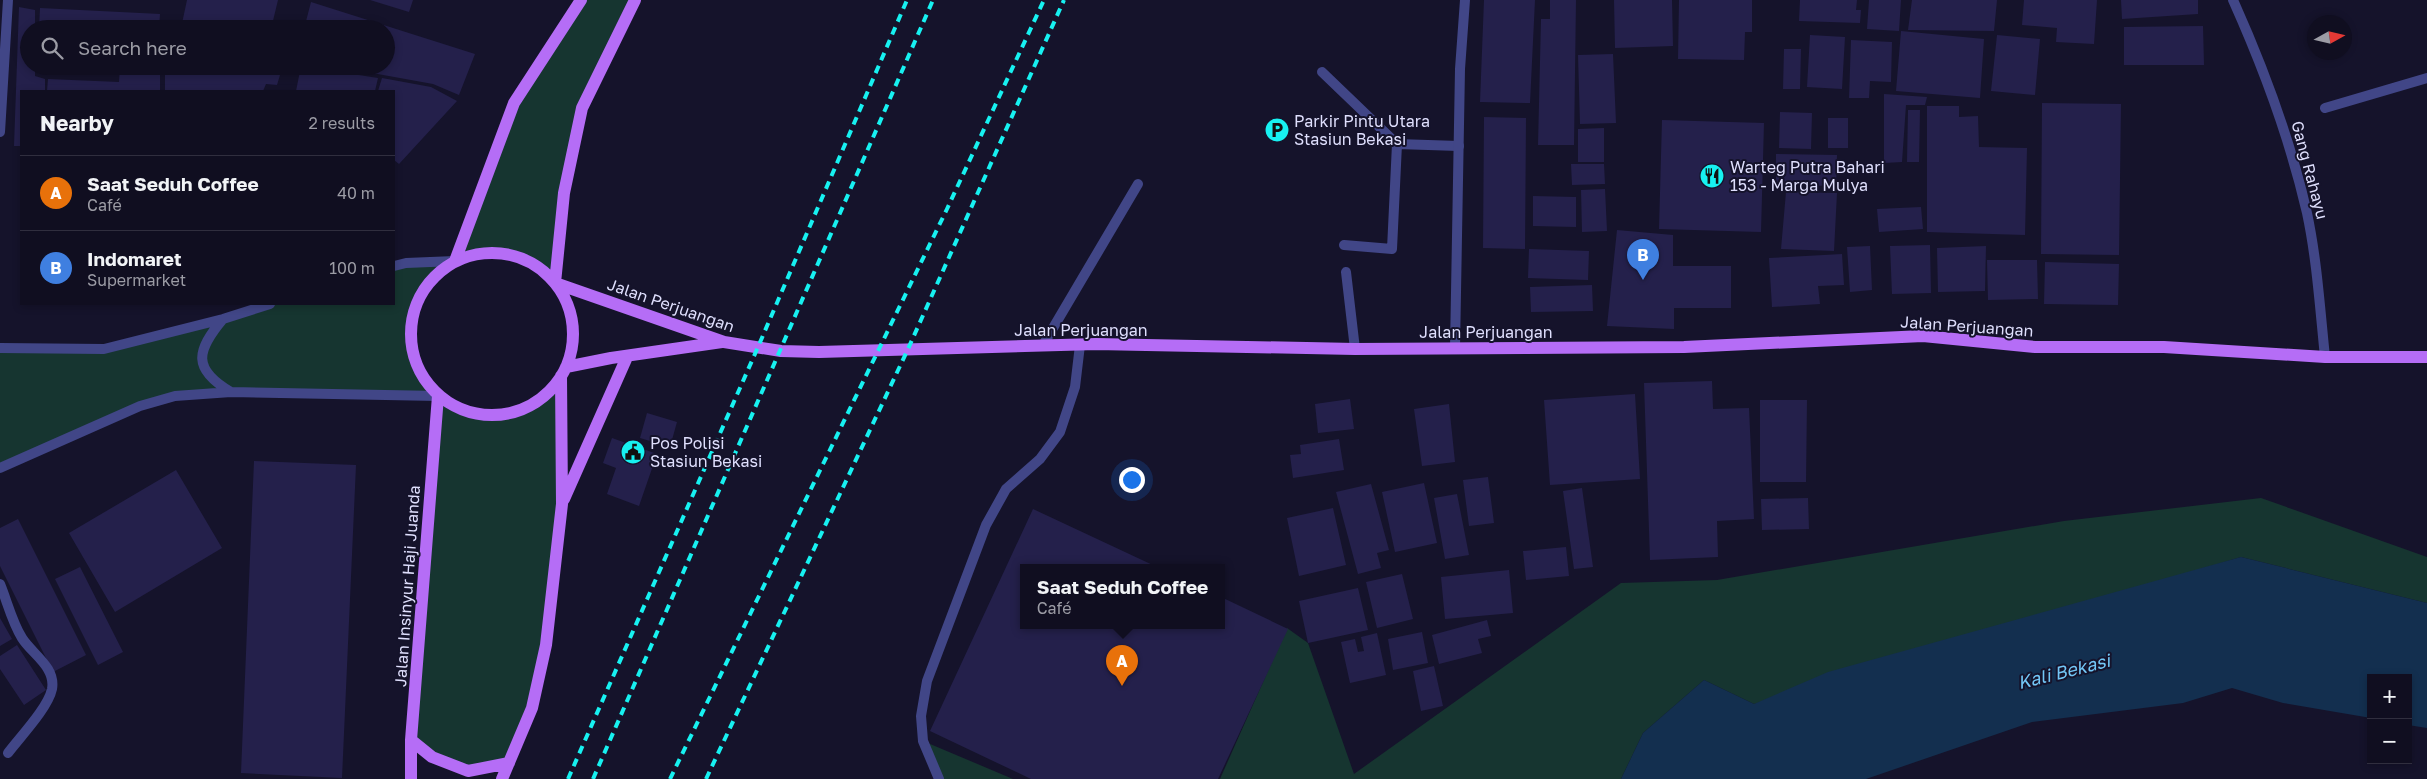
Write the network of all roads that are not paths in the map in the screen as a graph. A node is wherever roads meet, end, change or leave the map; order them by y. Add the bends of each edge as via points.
1 (8, 0) edge
2 (581, 0) edge
3 (635, 0) edge
4 (1464, 0) edge
5 (2233, 0) edge
6 (1322, 72) dead end
7 (2427, 78) edge
8 (2325, 108) dead end
9 (0, 132) edge
10 (1397, 144) junction
11 (1459, 146) junction
12 (1138, 184) dead end
13 (1344, 246) dead end
14 (455, 261) junction
15 (395, 266) edge
16 (1346, 272) dead end
17 (555, 284) junction
18 (267, 305) edge
19 (223, 319) junction
20 (724, 342) junction
21 (1080, 345) junction
22 (1042, 346) junction
23 (0, 348) edge
24 (1355, 348) junction
25 (1455, 348) junction
26 (627, 357) junction
27 (2325, 357) junction
28 (2427, 357) edge
29 (564, 372) junction
30 (231, 392) junction
31 (438, 396) junction
32 (0, 468) edge
33 (562, 504) junction
34 (0, 584) edge
35 (411, 740) junction
36 (8, 753) dead end
37 (509, 763) junction
38 (411, 779) edge
39 (502, 779) edge
40 (939, 779) edge

1 - 9 street
2 - 14 main road via 514,104
3 - 17 main road via 582,108 564,194
4 - 11 street
5 - 27 street, Gang Rahayu via 2264,69 2302,195 2314,256
6 - 10 street
7 - 8 street
10 - 11 street
10 - 13 street via 1392,249
11 - 25 street
12 - 22 street
14 - 15 street
14 - 17 main road via 478,253 504,253 535,265
14 - 31 main road via 425,285 410,328 418,370
16 - 24 street
17 - 20 main road, Jalan Perjuangan
17 - 29 main road via 565,298 572,320 573,342
18 - 19 street
19 - 23 street via 104,349
19 - 30 street via 201,350 209,376
20 - 22 main road, Jalan Perjuangan via 803,352
20 - 26 main road
21 - 22 main road, Jalan Perjuangan
21 - 24 main road, Jalan Perjuangan
21 - 40 street via 1075,387 1060,432 1040,459 1006,490 986,525 928,680 921,716 923,741
24 - 25 main road, Jalan Perjuangan
25 - 27 main road, Jalan Perjuangan via 1684,347 1923,336 2035,347 2164,347
26 - 29 main road
26 - 33 main road
27 - 28 main road, Jalan Perjuangan
29 - 31 main road via 536,403 514,414 477,415 451,406
29 - 33 main road
30 - 31 street
30 - 32 street via 176,396 140,406
31 - 35 main road, Jalan Insinyur Haji Juanda
33 - 37 main road via 546,645 532,708
34 - 36 street via 22,638 49,671 52,681 52,691 42,708
35 - 37 main road via 432,757 468,771
35 - 38 main road, Jalan Insinyur Haji Juanda
37 - 39 main road

